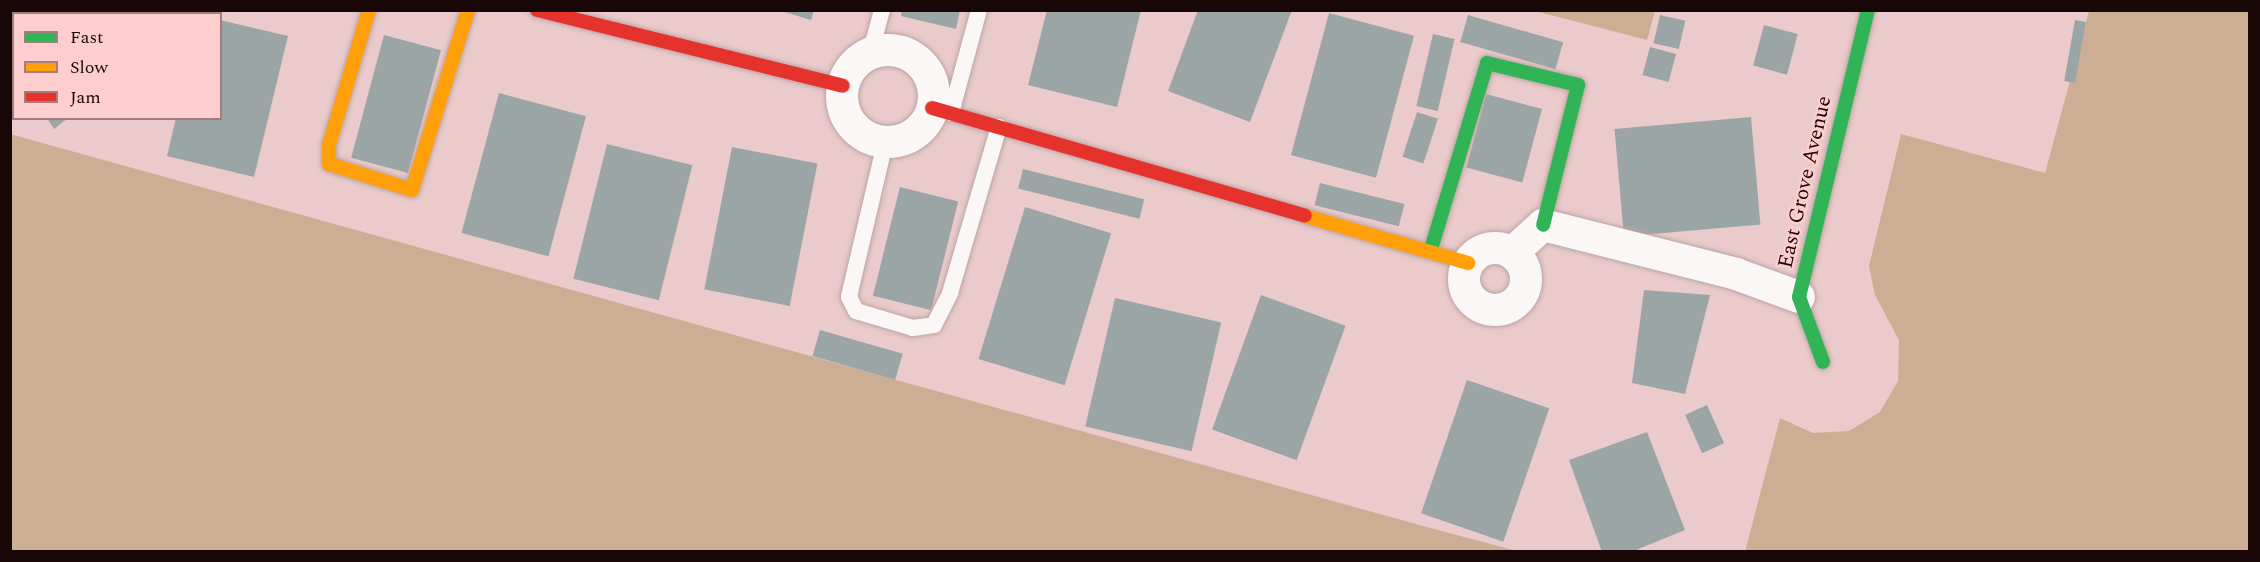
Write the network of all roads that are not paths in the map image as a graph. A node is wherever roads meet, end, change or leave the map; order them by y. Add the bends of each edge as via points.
1 (369, 10) edge
2 (468, 10) edge
3 (537, 10) edge
4 (882, 10) edge
5 (979, 10) edge
6 (1868, 10) edge
7 (870, 54) junction
8 (843, 86) junction
9 (941, 111) junction
10 (999, 127) junction
11 (885, 143) junction
12 (1543, 225) junction
13 (1431, 249) junction
14 (1512, 253) junction
15 (1468, 263) junction
16 (1799, 297) junction
17 (1823, 362) dead end

1 - 2 street via 329,145 329,164 412,189
3 - 8 street
4 - 7 lane
5 - 9 lane
6 - 16 street, East Grove Avenue
7 - 8 street via 857,62
7 - 9 street via 898,51 923,67
8 - 11 street via 842,102 856,130
9 - 10 street
9 - 11 street via 915,134
10 - 11 lane via 950,293 934,325 924,327 856,311 849,297
10 - 13 street
12 - 13 street via 1578,85 1488,63
12 - 14 street
12 - 16 street via 1736,274
13 - 15 street
14 - 15 street via 1493,248
14 - 15 street via 1524,269 1524,289 1503,310 1473,302 1464,283
16 - 17 street, East Grove Avenue

